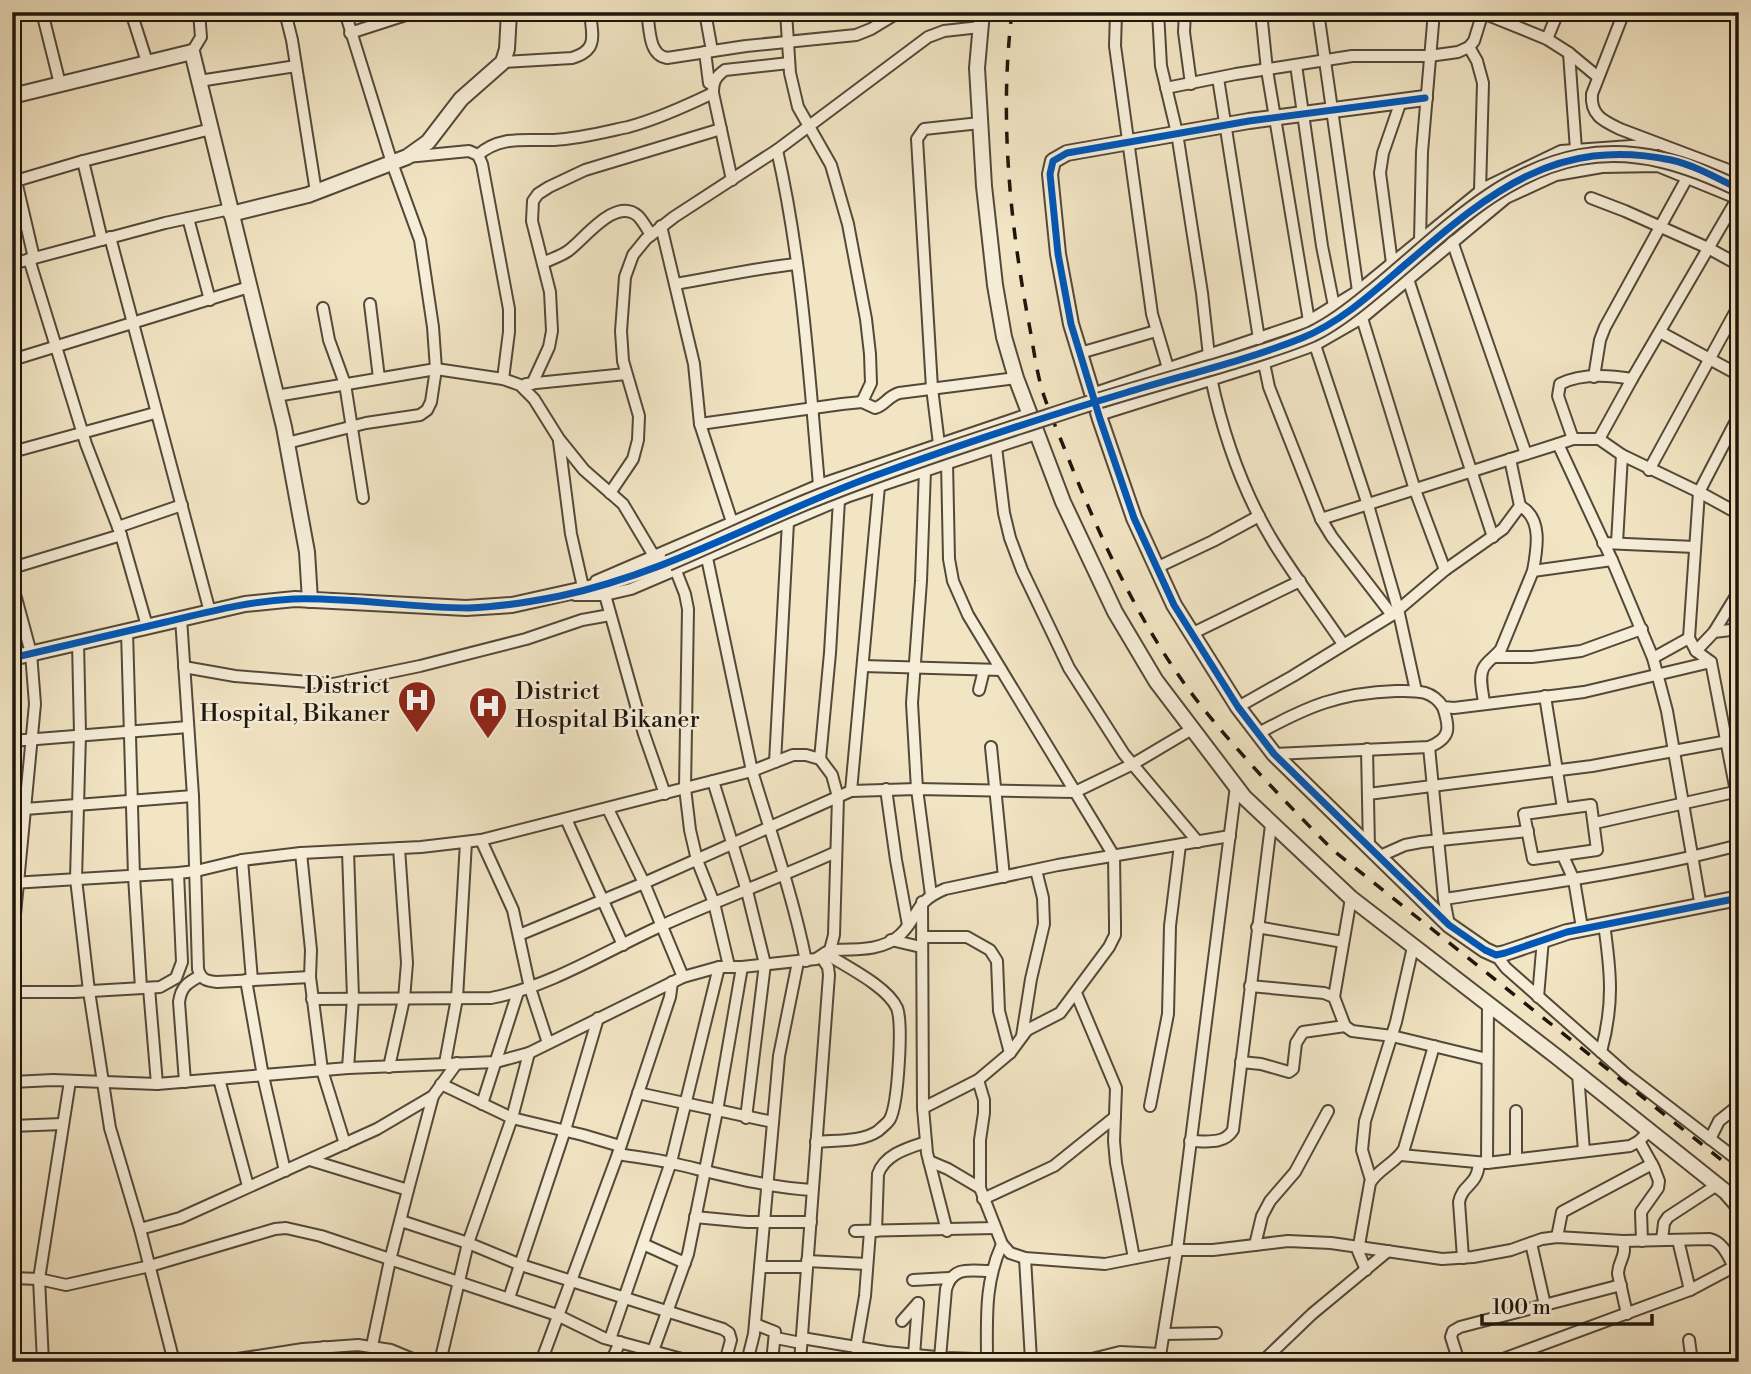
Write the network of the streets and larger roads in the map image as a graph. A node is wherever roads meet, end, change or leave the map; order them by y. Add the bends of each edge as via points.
1 (42, 12) edge
2 (131, 12) edge
3 (199, 12) edge
4 (285, 12) edge
5 (345, 12) edge
6 (415, 12) edge
7 (509, 12) edge
8 (590, 12) edge
9 (647, 12) edge
10 (705, 12) edge
11 (786, 12) edge
12 (899, 12) edge
13 (1116, 12) edge
14 (1158, 12) edge
15 (1185, 12) edge
16 (1261, 12) edge
17 (1318, 12) edge
18 (1434, 12) edge
19 (1483, 12) edge
20 (1558, 12) edge
21 (1624, 12) edge
22 (1511, 18) edge
23 (981, 19) edge
24 (350, 33) junction
25 (1547, 39) junction
26 (788, 42) junction
27 (1469, 47) junction
28 (708, 51) junction
29 (192, 52) junction
30 (1569, 53) junction
31 (1429, 56) junction
32 (1325, 60) junction
33 (147, 62) junction
34 (503, 62) junction
35 (789, 63) junction
36 (1296, 65) junction
37 (296, 66) junction
38 (1267, 70) junction
39 (1598, 77) junction
40 (1218, 78) junction
41 (199, 81) junction
42 (60, 84) junction
43 (1191, 84) junction
44 (711, 88) junction
45 (1166, 88) junction
46 (12, 96) edge
47 (1425, 98) junction
48 (1401, 101) junction
49 (1333, 111) junction
50 (1303, 114) junction
51 (1276, 118) junction
52 (980, 123) junction
53 (808, 126) junction
54 (1226, 126) junction
55 (211, 129) junction
56 (721, 129) junction
57 (1177, 133) junction
58 (1128, 142) junction
59 (1659, 144) junction
60 (777, 150) junction
61 (1576, 150) junction
62 (478, 155) junction
63 (407, 157) junction
64 (83, 160) junction
65 (392, 163) junction
66 (1739, 174) edge
67 (1687, 178) junction
68 (732, 180) junction
69 (14, 181) edge
70 (1480, 191) junction
71 (316, 192) junction
72 (1738, 196) edge
73 (1591, 198) dead end
74 (230, 212) junction
75 (188, 218) junction
76 (661, 226) junction
77 (1660, 228) junction
78 (651, 235) junction
79 (106, 239) junction
80 (1420, 240) junction
81 (1452, 242) junction
82 (1708, 248) junction
83 (32, 258) junction
84 (542, 263) junction
85 (1392, 263) junction
86 (12, 264) edge
87 (797, 264) junction
88 (1739, 265) edge
89 (1408, 279) junction
90 (676, 284) junction
91 (249, 287) junction
92 (1358, 291) junction
93 (210, 300) junction
94 (370, 304) dead end
95 (1739, 305) edge
96 (1334, 306) junction
97 (323, 308) dead end
98 (1362, 318) junction
99 (1309, 321) junction
100 (131, 324) junction
101 (1156, 331) junction
102 (1660, 332) junction
103 (1259, 339) junction
104 (1315, 345) junction
105 (56, 348) junction
106 (1080, 353) junction
107 (1209, 356) junction
108 (1710, 358) junction
109 (12, 360) edge
110 (1264, 363) junction
111 (1168, 368) junction
112 (436, 369) junction
113 (626, 374) junction
114 (1739, 375) edge
115 (1594, 377) junction
116 (379, 378) junction
117 (1016, 378) junction
118 (1211, 378) junction
119 (503, 379) junction
120 (1632, 379) junction
121 (345, 384) junction
122 (526, 384) junction
123 (932, 388) junction
124 (1092, 394) junction
125 (276, 396) junction
126 (862, 402) junction
127 (813, 408) junction
128 (155, 413) junction
129 (1029, 414) junction
130 (1099, 415) junction
131 (1739, 415) edge
132 (700, 424) junction
133 (353, 426) junction
134 (83, 434) junction
135 (1036, 434) junction
136 (559, 439) junction
137 (1573, 439) junction
138 (1600, 439) junction
139 (287, 443) junction
140 (1558, 443) junction
141 (939, 444) junction
142 (996, 447) junction
143 (12, 452) edge
144 (1526, 454) junction
145 (1622, 455) junction
146 (1510, 459) junction
147 (947, 462) junction
148 (925, 470) junction
149 (1649, 470) junction
150 (1470, 472) junction
151 (819, 485) junction
152 (879, 486) junction
153 (1415, 490) junction
154 (1699, 492) junction
155 (610, 493) junction
156 (363, 498) dead end
157 (839, 500) junction
158 (182, 505) junction
159 (1368, 505) junction
160 (1520, 506) junction
161 (1739, 514) edge
162 (1259, 516) junction
163 (1321, 519) junction
164 (732, 522) junction
165 (788, 522) junction
166 (119, 531) junction
167 (1493, 537) junction
168 (1603, 542) junction
169 (1616, 543) junction
170 (1695, 547) junction
171 (654, 556) junction
172 (707, 558) junction
173 (1612, 560) junction
174 (672, 567) junction
175 (12, 568) edge
176 (1156, 568) junction
177 (1445, 570) junction
178 (1533, 571) junction
179 (1300, 581) junction
180 (12, 583) edge
181 (583, 587) junction
182 (1739, 591) edge
183 (565, 595) junction
184 (605, 595) junction
185 (310, 600) junction
186 (210, 612) junction
187 (1395, 612) junction
188 (610, 615) junction
189 (181, 618) junction
190 (147, 626) junction
191 (1642, 629) junction
192 (1739, 629) edge
193 (127, 631) junction
194 (1714, 632) junction
195 (1191, 634) junction
196 (1689, 638) junction
197 (78, 642) junction
198 (1343, 644) junction
199 (1696, 651) junction
200 (31, 653) junction
201 (1495, 657) junction
202 (12, 658) edge
203 (1653, 658) junction
204 (1711, 662) junction
205 (863, 666) junction
206 (184, 667) junction
207 (914, 668) junction
208 (984, 670) junction
209 (1001, 670) junction
210 (1658, 673) junction
211 (979, 690) dead end
212 (1416, 691) junction
213 (1545, 696) junction
214 (1484, 703) junction
215 (1238, 707) junction
216 (1443, 707) junction
217 (188, 727) junction
218 (1192, 729) junction
219 (129, 730) junction
220 (1259, 733) junction
221 (80, 734) junction
222 (32, 738) junction
223 (1739, 739) edge
224 (12, 741) edge
225 (1725, 741) junction
226 (991, 747) dead end
227 (1429, 747) junction
228 (1367, 749) junction
229 (1674, 752) junction
230 (1274, 754) junction
231 (820, 759) junction
232 (775, 762) junction
233 (1133, 764) junction
234 (752, 771) junction
235 (1556, 771) junction
236 (713, 781) junction
237 (1236, 786) junction
238 (1433, 786) junction
239 (685, 788) junction
240 (886, 789) junction
241 (917, 789) junction
242 (994, 790) junction
243 (852, 791) junction
244 (1737, 791) edge
245 (1075, 792) junction
246 (665, 794) junction
247 (1368, 794) junction
248 (193, 796) junction
249 (838, 797) junction
250 (133, 801) junction
251 (1682, 803) junction
252 (78, 805) junction
253 (1739, 807) edge
254 (1563, 808) junction
255 (608, 809) junction
256 (18, 810) edge
257 (565, 818) junction
258 (1595, 823) junction
259 (1271, 825) junction
260 (768, 828) junction
261 (1528, 831) junction
262 (1230, 836) junction
263 (17, 838) edge
264 (481, 840) junction
265 (1439, 841) junction
266 (466, 842) junction
267 (1198, 842) junction
268 (732, 845) junction
269 (1180, 845) junction
270 (1739, 845) edge
271 (399, 848) junction
272 (348, 851) junction
273 (836, 852) junction
274 (1373, 852) junction
275 (301, 853) junction
276 (1114, 856) junction
277 (1563, 856) junction
278 (1694, 857) junction
279 (242, 860) junction
280 (697, 860) junction
281 (1036, 870) junction
282 (196, 871) junction
283 (178, 873) junction
284 (134, 876) junction
285 (784, 876) junction
286 (1004, 877) junction
287 (76, 879) junction
288 (1574, 880) junction
289 (16, 883) edge
290 (644, 883) junction
291 (747, 891) junction
292 (927, 898) junction
293 (1351, 898) junction
294 (1739, 898) edge
295 (1444, 899) junction
296 (602, 901) junction
297 (714, 903) junction
298 (1701, 907) junction
299 (1604, 924) junction
300 (908, 925) junction
301 (1449, 925) junction
302 (661, 926) junction
303 (1257, 927) junction
304 (1582, 928) junction
305 (519, 935) junction
306 (1543, 939) junction
307 (891, 940) junction
308 (921, 942) junction
309 (1343, 942) junction
310 (623, 945) junction
311 (12, 946) edge
312 (1413, 947) junction
313 (825, 953) junction
314 (1496, 955) junction
315 (802, 962) junction
316 (765, 964) junction
317 (724, 966) junction
318 (743, 967) junction
319 (200, 976) junction
320 (310, 977) junction
321 (678, 979) junction
322 (249, 980) junction
323 (1250, 986) junction
324 (145, 988) junction
325 (530, 988) junction
326 (89, 991) junction
327 (12, 992) edge
328 (518, 992) junction
329 (1076, 993) junction
330 (1334, 997) junction
331 (1538, 997) junction
332 (353, 998) junction
333 (457, 998) junction
334 (312, 999) junction
335 (404, 999) junction
336 (1488, 1004) junction
337 (598, 1018) junction
338 (1345, 1026) junction
339 (1392, 1036) junction
340 (1022, 1037) junction
341 (548, 1044) junction
342 (1434, 1046) junction
343 (1601, 1052) junction
344 (529, 1053) junction
345 (1010, 1053) junction
346 (1487, 1059) junction
347 (496, 1062) junction
348 (1241, 1062) junction
349 (445, 1063) junction
350 (457, 1063) junction
351 (389, 1067) junction
352 (348, 1068) junction
353 (323, 1070) junction
354 (1578, 1074) junction
355 (263, 1076) junction
356 (1739, 1076) edge
357 (219, 1079) junction
358 (978, 1080) junction
359 (70, 1081) junction
360 (12, 1082) edge
361 (185, 1082) junction
362 (104, 1083) junction
363 (157, 1084) junction
364 (441, 1084) junction
365 (1739, 1085) edge
366 (638, 1093) junction
367 (433, 1096) junction
368 (482, 1104) junction
369 (1739, 1104) edge
370 (686, 1105) junction
371 (1150, 1106) dead end
372 (923, 1108) junction
373 (717, 1111) junction
374 (1328, 1111) dead end
375 (1516, 1111) dead end
376 (1115, 1117) junction
377 (512, 1118) junction
378 (747, 1118) junction
379 (773, 1122) junction
380 (62, 1124) junction
381 (12, 1126) edge
382 (565, 1130) junction
383 (1644, 1136) junction
384 (1710, 1139) junction
385 (1190, 1141) junction
386 (816, 1142) junction
387 (926, 1142) junction
388 (345, 1144) junction
389 (619, 1150) junction
390 (1584, 1151) junction
391 (1401, 1155) junction
392 (1516, 1159) junction
393 (310, 1160) junction
394 (929, 1161) junction
395 (1739, 1161) edge
396 (671, 1162) junction
397 (1483, 1163) junction
398 (1652, 1164) junction
399 (285, 1171) junction
400 (704, 1172) junction
401 (1371, 1180) junction
402 (767, 1184) junction
403 (1717, 1185) junction
404 (248, 1186) junction
405 (812, 1189) junction
406 (408, 1190) junction
407 (981, 1194) junction
408 (1739, 1207) edge
409 (695, 1217) junction
410 (401, 1221) junction
411 (764, 1222) junction
412 (811, 1222) junction
413 (995, 1228) junction
414 (140, 1229) junction
415 (855, 1231) dead end
416 (873, 1231) junction
417 (947, 1231) junction
418 (1557, 1237) junction
419 (1662, 1240) junction
420 (1678, 1240) junction
421 (1623, 1241) junction
422 (1642, 1241) junction
423 (468, 1243) junction
424 (1531, 1243) junction
425 (643, 1244) junction
426 (1002, 1244) junction
427 (1255, 1245) junction
428 (1359, 1247) junction
429 (1177, 1250) junction
430 (1388, 1251) junction
431 (1025, 1258) junction
432 (1134, 1258) junction
433 (1463, 1258) junction
434 (390, 1260) junction
435 (685, 1263) junction
436 (807, 1264) junction
437 (867, 1264) junction
438 (521, 1265) junction
439 (1736, 1265) edge
440 (149, 1266) junction
441 (760, 1267) junction
442 (1366, 1270) junction
443 (991, 1271) junction
444 (12, 1278) edge
445 (949, 1278) junction
446 (39, 1279) junction
447 (573, 1280) junction
448 (913, 1280) dead end
449 (458, 1281) junction
450 (1621, 1285) junction
451 (1690, 1290) junction
452 (625, 1297) junction
453 (509, 1298) junction
454 (1545, 1305) junction
455 (670, 1311) junction
456 (1627, 1314) junction
457 (557, 1315) junction
458 (902, 1321) dead end
459 (755, 1324) junction
460 (1216, 1333) dead end
461 (1164, 1334) junction
462 (776, 1338) junction
463 (1689, 1340) dead end
464 (615, 1341) junction
465 (802, 1341) junction
466 (372, 1346) junction
467 (324, 1347) junction
468 (856, 1348) junction
469 (914, 1355) junction
470 (651, 1357) edge
471 (885, 1357) edge
472 (270, 1358) edge
473 (940, 1358) junction
474 (1160, 1358) edge
475 (1098, 1359) edge
476 (678, 1360) edge
477 (986, 1361) edge
478 (1026, 1361) edge
479 (43, 1362) edge
480 (173, 1362) edge
481 (218, 1362) edge
482 (324, 1362) edge
483 (420, 1362) edge
484 (440, 1362) edge
485 (541, 1362) edge
486 (611, 1362) edge
487 (693, 1362) edge
488 (725, 1362) edge
489 (747, 1362) edge
490 (772, 1362) edge
491 (800, 1362) edge
492 (1058, 1362) edge
493 (1080, 1362) edge
494 (1262, 1362) edge
495 (1459, 1362) edge
496 (1495, 1362) edge
497 (1692, 1362) edge

1 - 42 street
2 - 33 street
3 - 29 street via 201,37
4 - 37 street
5 - 24 street
6 - 24 street
7 - 34 street
8 - 34 street via 593,40 582,55
9 - 28 street via 657,54 667,58
10 - 28 street
11 - 26 street
12 - 26 street via 856,35
13 - 58 street via 1115,46
14 - 45 street
15 - 43 street
16 - 38 street
17 - 32 street
18 - 31 street
19 - 22 street
19 - 27 street
20 - 25 street
21 - 39 street
22 - 25 street
23 - 52 street
23 - 53 street via 929,37
24 - 65 street
25 - 30 street
26 - 28 street
26 - 35 street
27 - 31 street
27 - 70 street via 1483,83
28 - 44 street
29 - 33 street
29 - 41 street
30 - 39 street
30 - 61 street
31 - 32 street via 1363,55
31 - 47 street
32 - 36 street
32 - 49 street
33 - 42 street
34 - 63 street via 461,99 428,142
35 - 44 street via 724,70
35 - 53 street via 798,107
36 - 38 street
36 - 50 street
37 - 41 street
37 - 71 street
38 - 40 street
38 - 51 street
39 - 59 street via 1592,94 1594,112 1603,121
40 - 43 street
40 - 54 street
41 - 55 street
42 - 46 street
43 - 45 street
44 - 56 street
44 - 62 street via 675,111 628,127 554,140 496,143
45 - 57 street
47 - 48 street
47 - 80 street
48 - 49 street
48 - 85 street via 1380,173
49 - 50 street
49 - 92 street
50 - 51 street
50 - 96 street
51 - 54 street
51 - 99 street
52 - 117 street via 995,285
52 - 123 street via 924,129 917,139
53 - 60 street
53 - 126 street via 831,165 848,224 870,354 871,383
54 - 57 street
54 - 103 street
55 - 64 street
55 - 74 street
56 - 68 street
56 - 84 street via 586,170 538,194 532,221
57 - 58 street
57 - 107 street
58 - 101 street
58 - 106 street via 1066,153 1051,167 1058,254
59 - 61 street
59 - 66 street
60 - 68 street
60 - 87 street
61 - 70 street via 1561,151
62 - 63 street via 469,151
62 - 119 street via 509,309
63 - 65 street
64 - 69 street
64 - 79 street
65 - 71 street
65 - 112 street via 420,240
67 - 72 street
67 - 77 street
67 - 81 street via 1658,166 1602,167 1556,175 1506,198
68 - 76 street
69 - 83 street
70 - 80 street
71 - 74 street
72 - 82 street
72 - 174 street, bridge via 1672,160 1619,155 1580,157 1524,176 1495,192 1353,307 1313,333 869,478 816,498
73 - 77 street
74 - 75 street
74 - 91 street
75 - 79 street
75 - 93 street
76 - 78 street
76 - 90 street
77 - 82 street
77 - 115 street via 1605,327
78 - 84 street via 637,215 620,212 597,224 568,251
78 - 113 street via 633,255 625,277 621,331
79 - 83 street
79 - 100 street
80 - 85 street
81 - 89 street
81 - 144 street
82 - 88 street
82 - 102 street
83 - 86 street
83 - 105 street
84 - 122 street via 550,292 552,331 549,347
85 - 92 street
87 - 90 street
87 - 127 street
89 - 98 street
89 - 150 street
90 - 132 street via 695,364
91 - 93 street
91 - 125 street
92 - 96 street
93 - 100 street
94 - 116 street
95 - 108 street
96 - 99 street
97 - 121 street
98 - 104 street
98 - 153 street
99 - 103 street
100 - 105 street
100 - 128 street
101 - 106 street
101 - 111 street
102 - 108 street
102 - 120 street
103 - 107 street
104 - 110 street
104 - 159 street
105 - 109 street
105 - 134 street
106 - 124 street
107 - 111 street
108 - 114 street
108 - 149 street
110 - 118 street
110 - 163 street via 1269,387
111 - 124 street
112 - 116 street
112 - 119 street
112 - 133 street via 431,402 420,415
113 - 122 street
113 - 155 street via 639,416 638,440 633,459
115 - 120 street
115 - 137 street via 1567,381 1558,389
116 - 121 street
117 - 123 street
117 - 129 street
118 - 130 street
118 - 162 street via 1227,437
119 - 122 street
120 - 138 street
121 - 125 street
121 - 133 street
122 - 136 street
123 - 126 street via 891,396 879,407
123 - 141 street
124 - 130 street
125 - 139 street
126 - 127 street
127 - 132 street
127 - 151 street
128 - 134 street
128 - 158 street
129 - 135 street
129 - 141 street
130 - 176 street
131 - 154 street
132 - 164 street
133 - 139 street
133 - 156 street
134 - 143 street
134 - 166 street
135 - 142 street
135 - 218 street via 1115,612 1156,681
136 - 155 street
136 - 181 street
137 - 138 street
137 - 140 street
138 - 145 street
139 - 185 street via 307,552
140 - 144 street
140 - 168 street
141 - 151 street
142 - 147 street
142 - 233 street via 1004,513 1022,570 1069,668
144 - 146 street
145 - 149 street
145 - 169 street
146 - 150 street
146 - 160 street
147 - 148 street
147 - 209 street via 953,581
148 - 152 street
148 - 207 street
149 - 154 street
150 - 153 street
150 - 167 street
151 - 164 street
152 - 157 street
152 - 205 street
153 - 159 street
153 - 177 street
154 - 161 street
154 - 170 street
155 - 171 street via 630,513
157 - 165 street
157 - 231 street
158 - 166 street
158 - 186 street
159 - 163 street
159 - 187 street
160 - 167 street
160 - 178 street via 1533,517 1536,529
162 - 176 street
162 - 179 street
163 - 187 street
164 - 171 street
165 - 172 street
165 - 232 street
166 - 175 street
166 - 190 street
167 - 177 street
168 - 169 street
168 - 173 street
169 - 170 street
170 - 196 street
171 - 181 street
172 - 174 street
172 - 234 street
173 - 178 street
173 - 191 street
174 - 183 street
174 - 184 street via 631,589
174 - 239 street via 688,609
176 - 195 street
177 - 187 street
178 - 201 street
179 - 195 street
179 - 198 street
180 - 200 street
181 - 183 street
182 - 194 street
183 - 184 street
183 - 185 street via 466,608
184 - 188 street
185 - 186 street via 245,604
186 - 189 street
187 - 198 street
187 - 212 street
188 - 206 street via 420,666 333,684
188 - 246 street
189 - 190 street
189 - 206 street
190 - 193 street
191 - 201 street via 1581,651
191 - 203 street
192 - 194 street
193 - 197 street
193 - 219 street
194 - 199 street
195 - 215 street
196 - 199 street
196 - 203 street
197 - 200 street
197 - 221 street
198 - 215 street
199 - 204 street
200 - 202 street
200 - 222 street
201 - 214 street via 1482,670
203 - 210 street
204 - 210 street
204 - 225 street
205 - 207 street
205 - 243 street
206 - 217 street
207 - 208 street
207 - 241 street
208 - 209 street
208 - 211 street
209 - 245 street
210 - 213 street via 1584,692
210 - 229 street
212 - 216 street via 1437,697
212 - 220 street via 1334,698
213 - 214 street
213 - 235 street
214 - 216 street
215 - 220 street
216 - 227 street via 1448,721 1445,737
217 - 219 street
217 - 248 street
218 - 233 street
218 - 237 street
219 - 221 street
219 - 250 street
220 - 230 street
221 - 222 street
221 - 252 street
222 - 224 street
222 - 256 street
223 - 225 street
225 - 229 street
225 - 244 street
226 - 242 street
227 - 228 street
227 - 238 street
228 - 230 street
228 - 247 street
229 - 235 street
229 - 251 street
230 - 274 street
231 - 232 street via 793,755
231 - 249 street via 832,775
232 - 234 street
233 - 245 street
233 - 267 street
234 - 236 street
234 - 260 street
235 - 238 street
235 - 254 street
236 - 239 street
236 - 268 street
237 - 259 street
237 - 262 street
238 - 247 street
238 - 265 street
239 - 246 street
239 - 280 street
240 - 241 street
240 - 243 street
240 - 300 street
241 - 242 street
241 - 292 street
242 - 245 street
242 - 286 street
243 - 249 street
244 - 251 street
244 - 253 street
245 - 276 street
246 - 255 street
247 - 274 street
248 - 250 street
248 - 282 street
249 - 260 street
249 - 273 street
250 - 252 street
250 - 284 street
251 - 258 street
251 - 278 street
252 - 256 street
252 - 287 street
254 - 258 street via 1591,805
254 - 261 street via 1524,814
255 - 257 street
255 - 290 street
256 - 263 street
257 - 264 street
257 - 296 street
258 - 277 street via 1597,850
259 - 293 street
259 - 303 street
260 - 268 street
260 - 285 street
261 - 265 street
261 - 277 street via 1533,859
262 - 267 street
262 - 385 street
263 - 289 street
264 - 266 street
264 - 305 street via 513,910
265 - 274 street
265 - 295 street
266 - 271 street
266 - 333 street
267 - 269 street
268 - 280 street
268 - 291 street
269 - 276 street
269 - 371 street via 1170,926 1168,1014
270 - 278 street
271 - 272 street
271 - 335 street via 407,963
272 - 275 street
272 - 332 street
273 - 285 street
273 - 313 street via 834,934
274 - 301 street
275 - 279 street
275 - 320 street
276 - 281 street
276 - 329 street via 1115,935
277 - 288 street
278 - 288 street
278 - 298 street
279 - 282 street
279 - 322 street
280 - 290 street
280 - 297 street
281 - 286 street
281 - 340 street via 1044,924
282 - 283 street
282 - 319 street
283 - 284 street
283 - 324 street via 182,962 176,978 160,987
284 - 287 street
284 - 324 street
285 - 291 street
285 - 315 street via 795,906
286 - 292 street via 945,889
287 - 289 street
287 - 326 street
288 - 295 street
288 - 304 street
289 - 311 street
290 - 296 street
290 - 302 street
291 - 297 street
291 - 316 street
292 - 300 street
292 - 308 street
293 - 309 street
293 - 312 street
294 - 298 street
295 - 301 street
296 - 305 street
296 - 310 street
297 - 302 street
297 - 317 street
298 - 299 street
299 - 304 street
299 - 343 street via 1611,995
300 - 307 street
301 - 314 street
302 - 310 street
302 - 321 street
303 - 309 street
303 - 323 street
304 - 306 street
305 - 325 street
306 - 314 street
306 - 331 street
307 - 308 street
307 - 313 street
308 - 345 street via 967,937 990,950 997,961 999,1011
308 - 372 street
309 - 330 street
310 - 325 street
312 - 336 street
312 - 339 street
313 - 315 street
313 - 386 street via 829,975
313 - 386 street via 891,999 897,1008 900,1036 890,1119 866,1136
314 - 331 street
315 - 316 street
315 - 379 street via 779,1056
316 - 318 street
316 - 378 street
317 - 318 street
317 - 321 street
317 - 370 street
318 - 373 street
319 - 322 street via 217,982
319 - 361 street via 184,985 178,1002
320 - 322 street
320 - 334 street
321 - 337 street
321 - 366 street
322 - 355 street
323 - 330 street
323 - 348 street
324 - 326 street
324 - 363 street
325 - 328 street
325 - 341 street
326 - 327 street
326 - 362 street
328 - 333 street
328 - 347 street
329 - 340 street via 1053,1018 1034,1025
329 - 376 street via 1116,1088
330 - 338 street
331 - 343 street
332 - 334 street
332 - 335 street
332 - 352 street
333 - 335 street
333 - 349 street
334 - 353 street
335 - 351 street
336 - 346 street
336 - 354 street
337 - 341 street
337 - 382 street
338 - 339 street
338 - 348 street via 1303,1032 1289,1072
339 - 342 street
339 - 401 street via 1365,1121 1362,1150
340 - 345 street
341 - 344 street
342 - 346 street
342 - 391 street
343 - 384 street
344 - 347 street
344 - 377 street
345 - 358 street
346 - 397 street
347 - 350 street
347 - 368 street
348 - 385 street via 1233,1130 1223,1140
349 - 350 street
349 - 351 street
350 - 364 street
351 - 352 street
352 - 353 street
353 - 355 street
353 - 388 street
354 - 383 street
354 - 390 street
355 - 357 street
355 - 399 street
356 - 365 street
357 - 361 street
357 - 404 street
358 - 372 street
358 - 407 street via 984,1100
359 - 360 street
359 - 362 street
359 - 380 street
361 - 363 street
362 - 363 street
362 - 414 street via 110,1128
364 - 367 street
364 - 368 street
366 - 370 street
366 - 389 street
367 - 388 street
367 - 406 street
368 - 377 street
369 - 384 street via 1719,1121
370 - 373 street
370 - 396 street
372 - 387 street
373 - 378 street
373 - 400 street
374 - 427 street via 1295,1172 1270,1200
375 - 392 street
376 - 407 street via 1054,1166
376 - 432 street via 1115,1163
377 - 382 street
377 - 423 street
378 - 379 street
379 - 402 street
380 - 381 street
380 - 446 street
382 - 389 street
382 - 438 street
383 - 390 street via 1630,1146
383 - 398 street
383 - 403 street
384 - 395 street
385 - 429 street
386 - 405 street
387 - 394 street
387 - 416 street via 902,1150 881,1166
388 - 393 street
389 - 396 street
389 - 447 street
390 - 392 street
391 - 397 street
391 - 401 street
392 - 397 street
393 - 399 street
393 - 406 street
394 - 407 street
394 - 417 street
396 - 400 street
396 - 425 street
397 - 433 street via 1459,1202
398 - 418 street via 1562,1212
398 - 422 street via 1659,1181 1641,1212
399 - 404 street
400 - 402 street
400 - 409 street
401 - 428 street
402 - 405 street
402 - 411 street
403 - 408 street
403 - 419 street via 1668,1217
404 - 414 street via 180,1219
405 - 412 street
406 - 410 street
407 - 413 street
409 - 411 street
409 - 435 street
410 - 423 street
410 - 434 street
411 - 412 street
411 - 441 street
412 - 436 street
413 - 417 street
413 - 426 street
414 - 440 street
415 - 416 street
416 - 417 street
416 - 437 street
418 - 421 street
418 - 424 street
419 - 420 street
419 - 422 street
420 - 439 street via 1717,1241
420 - 451 street
421 - 422 street
421 - 450 street via 1624,1258 1618,1269
423 - 438 street
423 - 449 street
424 - 433 street
424 - 454 street
425 - 435 street
425 - 452 street
426 - 431 street via 1010,1253
426 - 443 street
427 - 428 street via 1288,1241
427 - 429 street
428 - 430 street
428 - 442 street
429 - 432 street
429 - 461 street
430 - 433 street
430 - 442 street
431 - 432 street via 1092,1265
431 - 478 street
434 - 440 street via 286,1228
434 - 449 street
434 - 466 street
435 - 455 street
436 - 437 street
436 - 441 street
436 - 465 street
437 - 468 street
438 - 447 street
438 - 453 street
439 - 451 street
440 - 446 street via 66,1285
440 - 480 street
441 - 459 street
442 - 494 street
443 - 445 street via 963,1271
443 - 477 street
444 - 446 street
445 - 448 street
445 - 473 street
446 - 479 street
447 - 452 street
447 - 457 street
449 - 453 street
449 - 484 street
450 - 454 street
450 - 456 street
451 - 456 street
452 - 455 street
452 - 464 street
453 - 457 street
454 - 495 street via 1453,1331
455 - 470 street
455 - 488 street via 729,1333
456 - 496 street
457 - 464 street
457 - 485 street
458 - 469 street via 918,1303
459 - 462 street via 771,1329
459 - 489 street
460 - 461 street
461 - 474 street
462 - 465 street
462 - 490 street
463 - 497 street
464 - 470 street
464 - 486 street
465 - 468 street
465 - 491 street
466 - 467 street
466 - 483 street
467 - 472 street
467 - 482 street
468 - 471 street
469 - 471 street
469 - 473 street
470 - 476 street
472 - 481 street
473 - 477 street
474 - 475 street via 1120,1352
475 - 493 street
476 - 487 street
477 - 478 street
478 - 492 street

